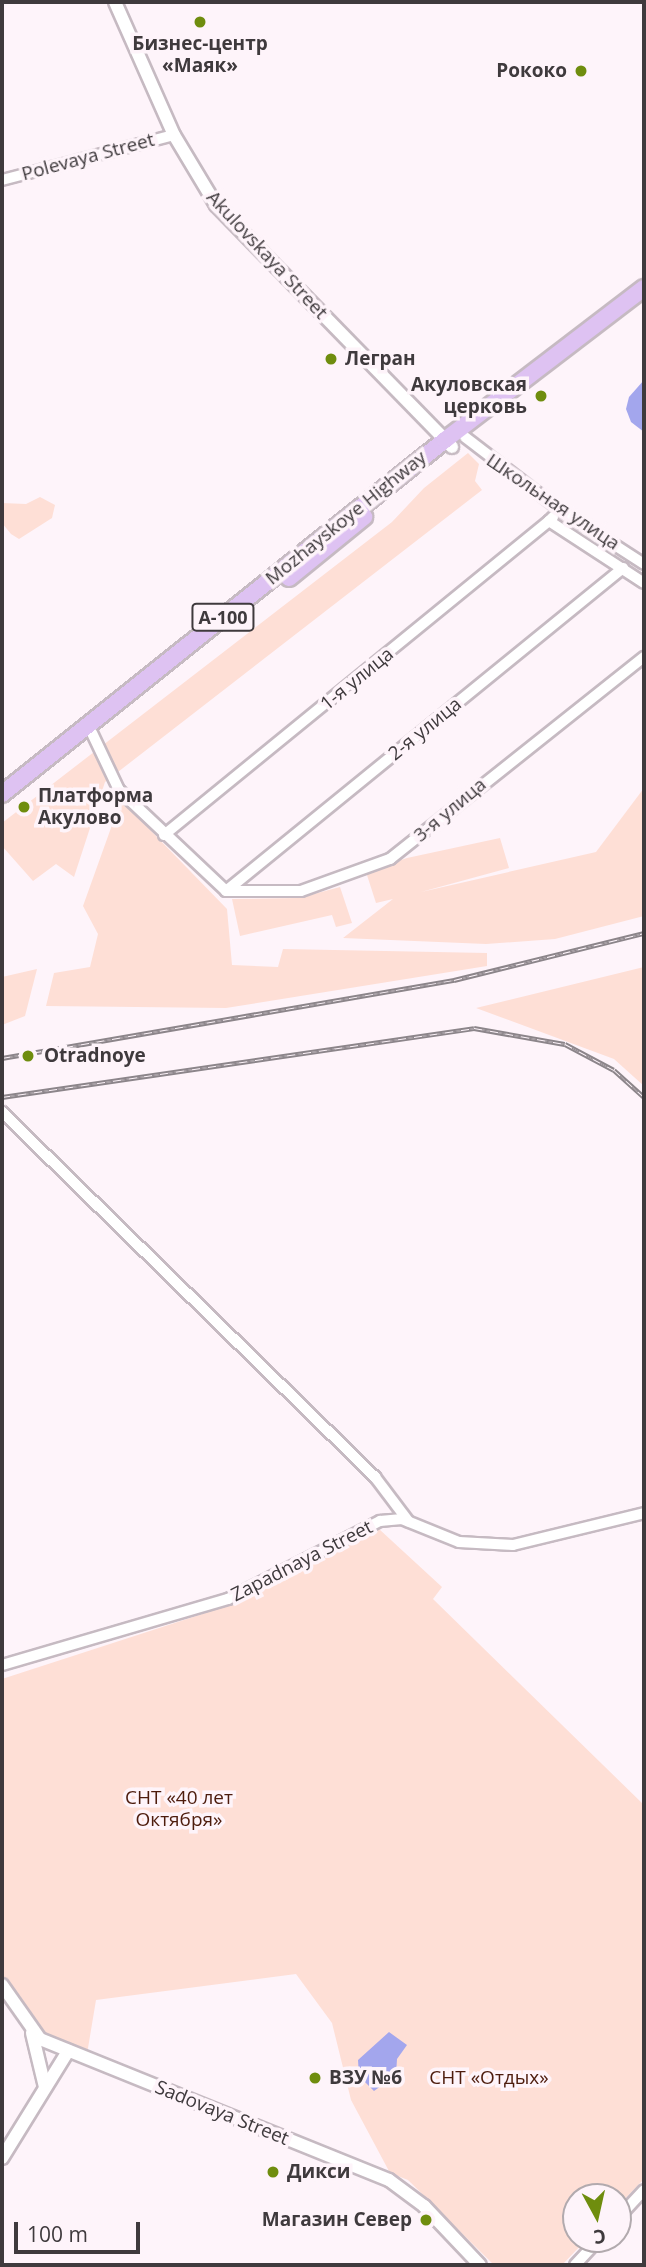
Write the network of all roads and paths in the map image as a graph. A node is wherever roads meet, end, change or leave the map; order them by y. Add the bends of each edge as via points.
1 (115, 2) edge
2 (174, 135) junction
3 (2, 180) edge
4 (644, 288) edge
5 (644, 301) edge
6 (458, 439) junction
7 (559, 509) junction
8 (549, 521) junction
9 (644, 564) edge
10 (623, 568) junction
11 (644, 583) edge
12 (644, 657) edge
13 (92, 733) junction
14 (2, 794) edge
15 (2, 805) edge
16 (164, 835) junction
17 (226, 891) junction
18 (2, 1112) edge
19 (644, 1513) edge
20 (410, 1522) junction
21 (2, 1665) edge
22 (2, 1986) edge
23 (30, 2027) junction
24 (68, 2051) junction
25 (45, 2087) junction
26 (2, 2158) edge
27 (644, 2190) edge
28 (632, 2203) edge
29 (480, 2265) edge

1 - 2 street, Akulovskaya Street
2 - 3 street, Polevaya Street
2 - 6 street, Akulovskaya Street via 216,205
4 - 6 main road, Mozhayskoye Highway / А-100 via 495,402
5 - 6 main road, А-100
6 - 7 street, Школьная улица
6 - 13 main road, Mozhayskoye Highway / А-100
6 - 14 main road, Mozhayskoye Highway / А-100
7 - 8 street, 1-я улица
7 - 9 street, Школьная улица
8 - 10 street
8 - 16 street, 1-я улица
10 - 11 street
10 - 17 street, 2-я улица
12 - 17 street, 3-я улица via 390,859 309,889
13 - 15 main road, Mozhayskoye Highway / А-100
13 - 16 street via 119,790
16 - 17 street
18 - 20 street via 375,1477
19 - 20 street, Zapadnaya Street via 513,1545 459,1542
20 - 21 street, Zapadnaya Street via 380,1521 228,1599
22 - 23 street, Sadovaya Street
23 - 24 street, Sadovaya Street via 40,2039
23 - 25 street
24 - 25 street
24 - 29 street, Sadovaya Street via 388,2180 424,2206
25 - 26 street
27 - 28 street

